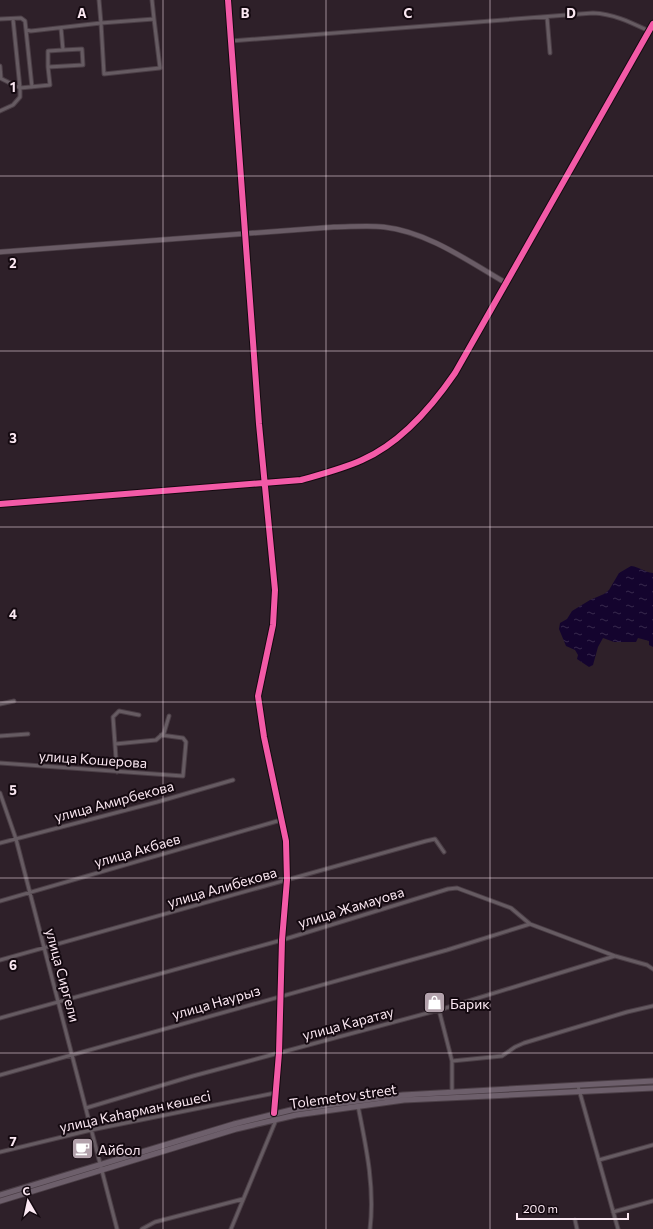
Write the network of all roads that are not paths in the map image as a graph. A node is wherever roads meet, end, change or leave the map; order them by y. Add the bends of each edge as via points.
1 (99, 0) edge
2 (152, 0) edge
3 (228, 0) edge
4 (547, 17) junction
5 (13, 19) junction
6 (154, 19) junction
7 (0, 20) edge
8 (101, 23) junction
9 (653, 24) edge
10 (61, 28) junction
11 (26, 30) junction
12 (649, 31) junction
13 (231, 41) junction
14 (63, 50) junction
15 (550, 53) dead end
16 (0, 66) edge
17 (48, 67) junction
18 (1, 78) edge
19 (32, 87) junction
20 (20, 88) junction
21 (0, 111) edge
22 (246, 234) junction
23 (0, 252) edge
24 (506, 283) junction
25 (265, 483) junction
26 (0, 504) edge
27 (14, 701) dead end
28 (0, 704) edge
29 (139, 715) dead end
30 (169, 716) dead end
31 (28, 734) dead end
32 (161, 735) junction
33 (0, 736) edge
34 (115, 744) junction
35 (0, 763) edge
36 (117, 772) junction
37 (233, 780) dead end
38 (0, 793) edge
39 (281, 820) junction
40 (16, 839) junction
41 (0, 843) edge
42 (444, 852) dead end
43 (287, 880) junction
44 (30, 892) junction
45 (0, 901) edge
46 (530, 924) junction
47 (282, 940) junction
48 (45, 948) junction
49 (615, 956) junction
50 (0, 960) edge
51 (653, 969) edge
52 (281, 995) junction
53 (58, 1002) junction
54 (653, 1006) edge
55 (439, 1010) junction
56 (0, 1018) edge
57 (279, 1053) junction
58 (72, 1054) junction
59 (452, 1061) junction
60 (0, 1075) edge
61 (653, 1082) edge
62 (653, 1088) edge
63 (578, 1089) junction
64 (452, 1092) junction
65 (275, 1093) junction
66 (357, 1103) junction
67 (86, 1108) junction
68 (275, 1116) junction
69 (91, 1130) junction
70 (653, 1145) edge
71 (0, 1152) edge
72 (599, 1160) junction
73 (100, 1167) junction
74 (0, 1195) edge
75 (243, 1199) junction
76 (0, 1201) edge
77 (653, 1201) edge
78 (613, 1212) junction
79 (575, 1220) dead end
80 (117, 1229) edge
81 (142, 1229) edge
82 (231, 1229) edge
83 (370, 1229) edge
84 (577, 1229) edge
85 (618, 1229) edge

1 - 8 street
2 - 6 street
3 - 13 street
4 - 12 street via 608,14
4 - 13 street
4 - 15 street
5 - 7 street
5 - 11 street via 24,19
5 - 20 street
6 - 8 street
6 - 8 street via 160,68 104,74
8 - 10 street
9 - 12 street
10 - 11 street
10 - 14 street
11 - 19 street
12 - 24 street
13 - 22 street
14 - 17 street via 48,51
14 - 17 street via 82,49 83,65
16 - 18 street
17 - 19 street via 50,85
18 - 20 street
19 - 20 street
20 - 21 street via 17,102
22 - 23 street
22 - 24 street via 383,226 426,238
22 - 25 street
24 - 25 street via 455,374 416,422 395,440 364,460 338,470 301,480
25 - 26 street
25 - 39 street via 276,590 273,625 258,696
27 - 28 street
29 - 34 street via 119,711 115,713
30 - 32 street
31 - 33 street
32 - 34 street via 156,740
32 - 36 street, улица Кошерова via 183,738 186,742 184,774 181,776
34 - 36 street
35 - 36 street, улица Кошерова
37 - 40 street, улица Амирбекова
38 - 40 street, улица Сиргели
39 - 43 street via 286,841
39 - 44 street, улица Акбаев
40 - 41 street, улица Амирбекова
40 - 44 street, улица Сиргели
42 - 43 street, улица Алибекова via 435,839
43 - 47 street
43 - 48 street, улица Алибекова
44 - 45 street, улица Акбаев
44 - 48 street, улица Сиргели
46 - 47 street, улица Жамауова via 511,908 457,888
46 - 49 street, улица Жамауова
46 - 52 street, улица Наурыз
47 - 52 street
47 - 53 street, улица Жамауова
48 - 50 street, улица Алибекова
48 - 53 street, улица Сиргели
49 - 51 street, улица Жамауова
49 - 55 street, улица Каратау
52 - 57 street
52 - 58 street, улица Наурыз
53 - 56 street, улица Жамауова
53 - 58 street, улица Сиргели
54 - 59 street via 524,1043 502,1056
55 - 57 street, улица Каратау
55 - 59 street
57 - 65 street
57 - 67 street, улица Каратау
58 - 60 street, улица Наурыз
58 - 67 street, улица Сиргели
59 - 64 street
61 - 63 main road, Tolemetov street
62 - 63 main road, Tolemetov street
63 - 64 main road, Tolemetov street
63 - 66 main road, Tolemetov street
63 - 72 street
64 - 66 main road, Tolemetov street
65 - 68 street
65 - 69 street, улица Каһарман көшесі
66 - 68 main road, Tolemetov street
66 - 83 street via 368,1156 372,1211
67 - 69 street, улица Сиргели
68 - 73 main road, Tolemetov street
68 - 75 street
69 - 71 street, улица Каһарман көшесі
69 - 73 street, улица Сиргели
70 - 72 street
72 - 78 street
73 - 74 main road, Tolemetov street
73 - 76 main road, Tolemetov street
73 - 80 street, улица Сиргели
75 - 81 street via 155,1222
75 - 82 street
77 - 78 street
78 - 85 street
79 - 84 street

